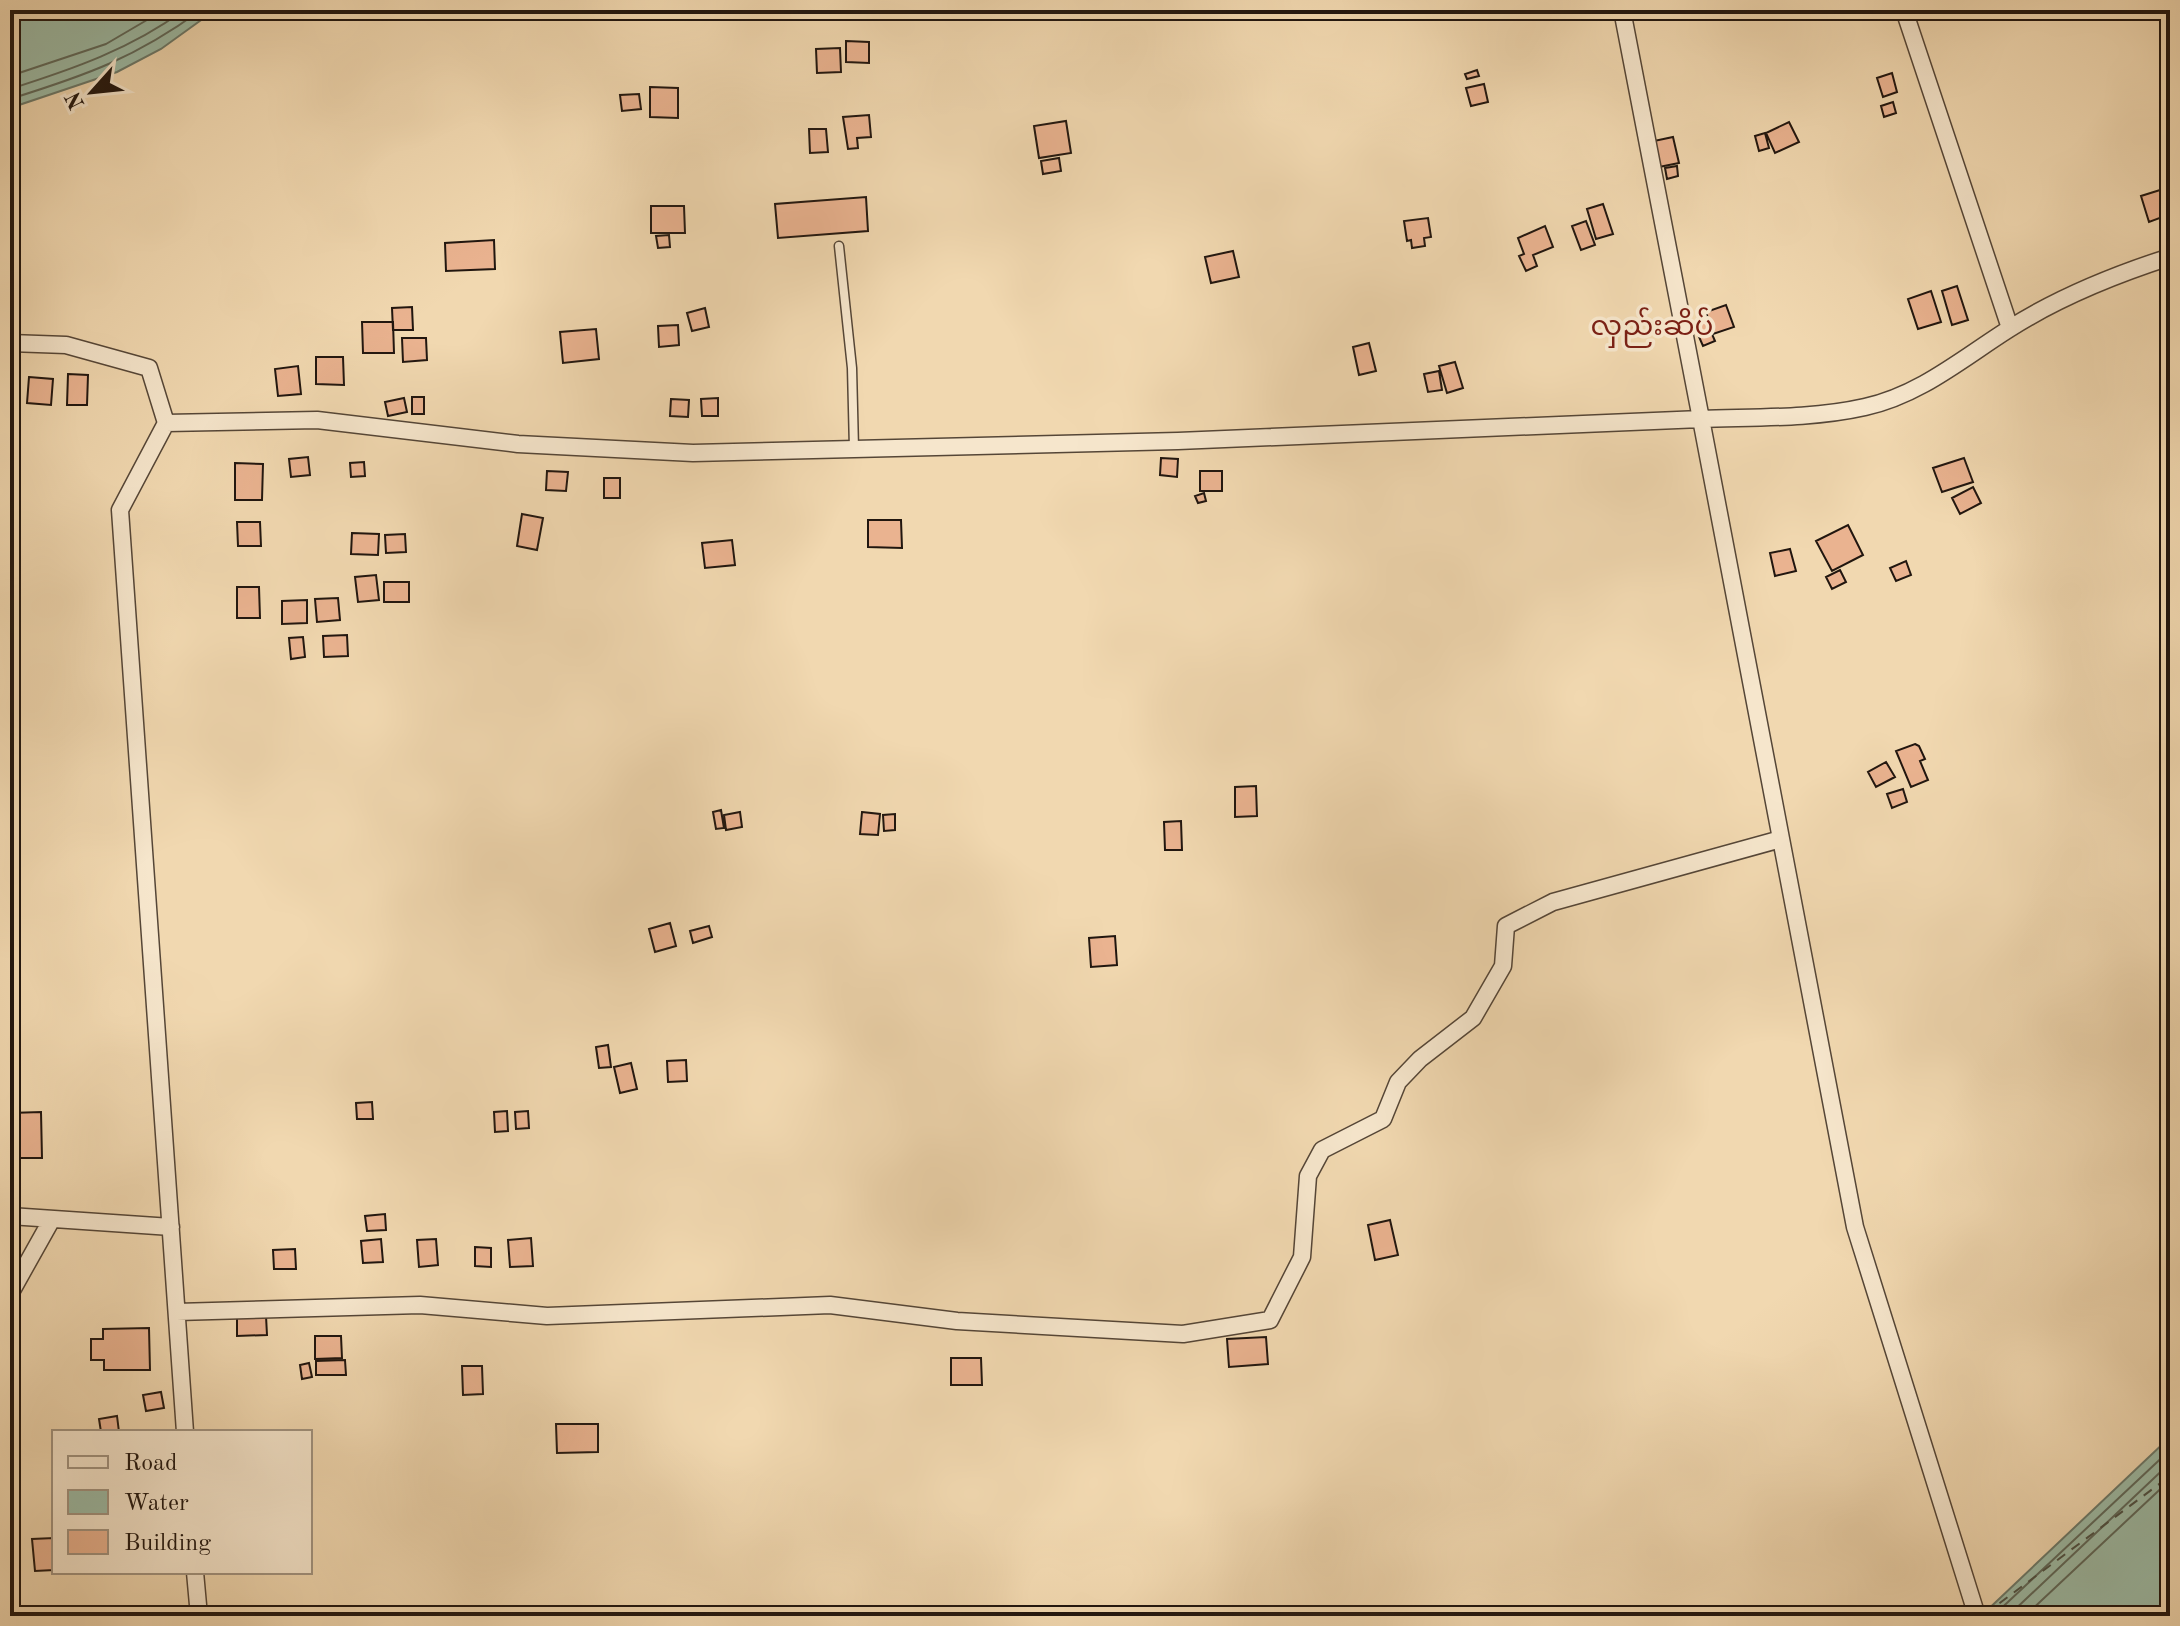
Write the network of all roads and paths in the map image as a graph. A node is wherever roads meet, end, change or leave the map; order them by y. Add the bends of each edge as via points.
1 (1622, 10) edge
2 (1904, 10) edge
3 (839, 246) dead end
4 (2170, 257) edge
5 (2010, 328) junction
6 (10, 343) edge
7 (1701, 419) junction
8 (166, 423) junction
9 (854, 449) junction
10 (1781, 839) junction
11 (10, 1216) edge
12 (52, 1219) junction
13 (171, 1227) junction
14 (10, 1294) edge
15 (177, 1312) junction
16 (185, 1430) edge
17 (195, 1574) edge
18 (199, 1616) edge
19 (1977, 1616) edge

1 - 7 street
2 - 5 street
3 - 9 lane
4 - 5 street via 2108,278
5 - 7 street via 1938,378 1867,407 1798,416
6 - 8 street via 66,345 149,368
7 - 9 street
7 - 10 street
8 - 9 street via 317,420 518,444 693,453
8 - 13 street via 120,510
10 - 15 street via 1553,902 1506,926 1503,966 1473,1018 1398,1082 1383,1119 1322,1150 1308,1176 1302,1257 1270,1320 1183,1334 957,1321 830,1305 547,1316 420,1305
10 - 19 street via 1855,1227
11 - 12 street
12 - 13 street
12 - 14 street
13 - 15 street
15 - 16 street
17 - 18 street

